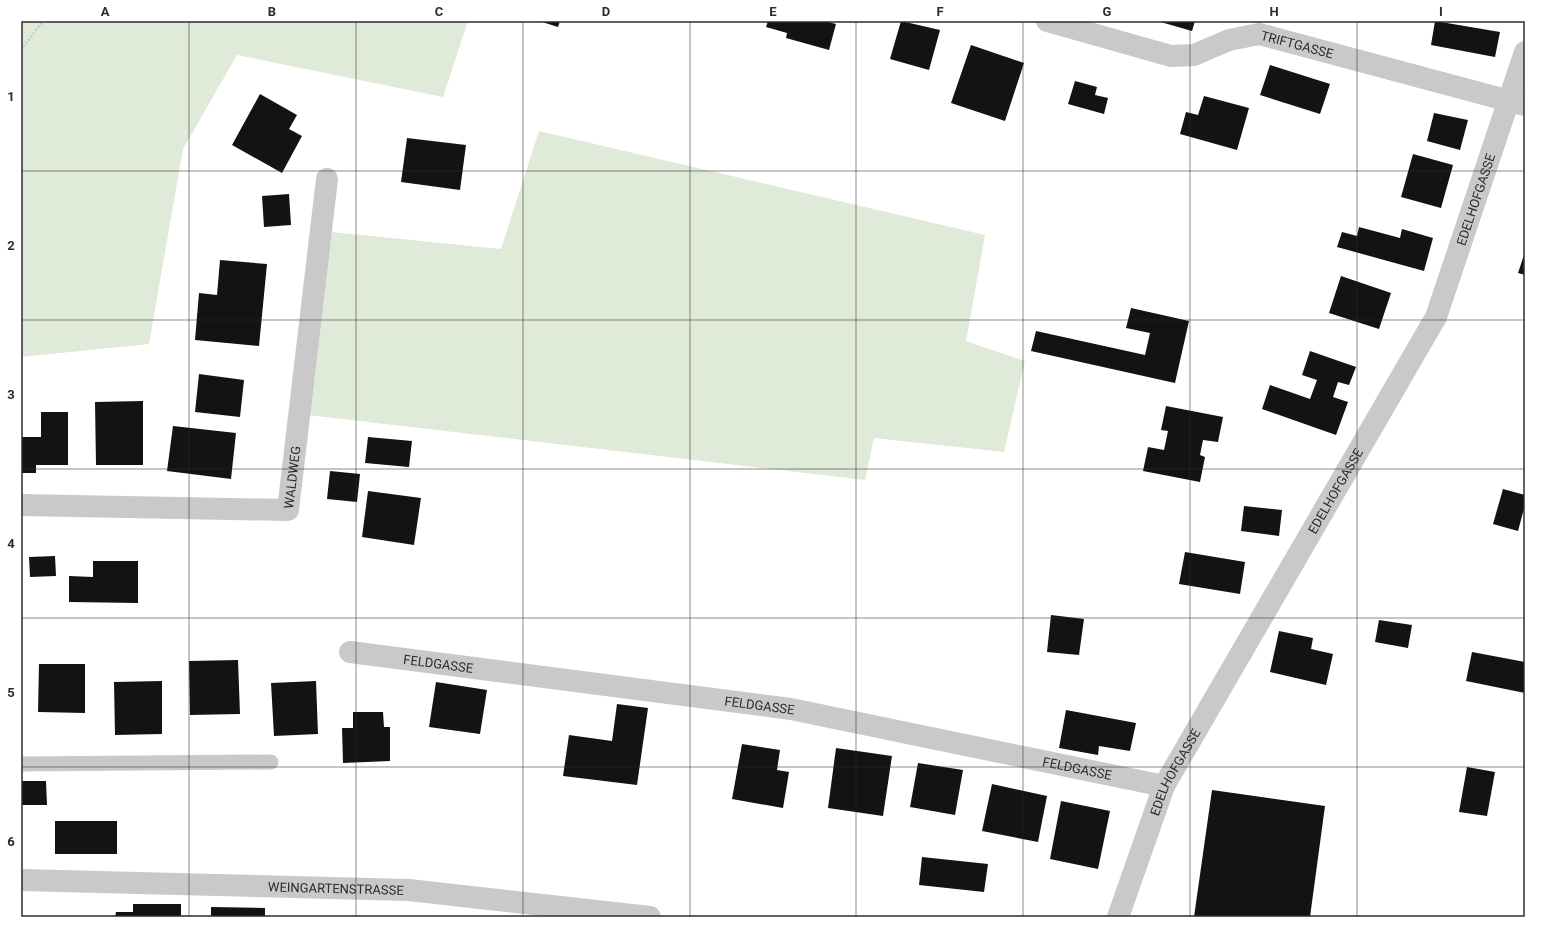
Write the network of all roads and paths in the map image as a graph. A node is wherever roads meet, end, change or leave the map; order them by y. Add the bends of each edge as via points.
1 (43, 21) edge
2 (1047, 21) edge
3 (21, 50) edge
4 (1525, 52) edge
5 (1517, 102) edge
6 (327, 179) dead end
7 (21, 505) edge
8 (350, 652) dead end
9 (271, 762) dead end
10 (21, 764) edge
11 (1164, 786) junction
12 (21, 880) edge
13 (650, 917) edge
14 (1118, 917) edge

1 - 3 path
2 - 5 street, TRIFTGASSE via 1171,56 1194,55 1229,40 1259,34
4 - 5 street, EDELHOFGASSE
5 - 11 street, EDELHOFGASSE via 1436,317
6 - 7 street, WALDWEG via 288,510
8 - 11 street, FELDGASSE via 791,709
9 - 10 lane
11 - 14 street, EDELHOFGASSE
12 - 13 street, WEINGARTENSTRASSE via 409,890

